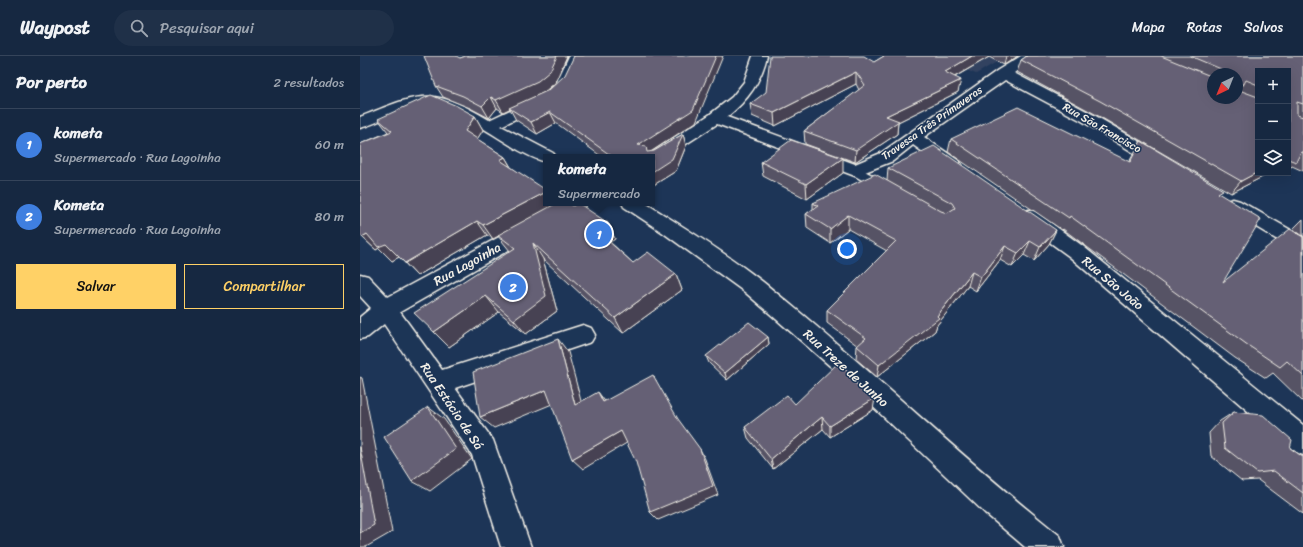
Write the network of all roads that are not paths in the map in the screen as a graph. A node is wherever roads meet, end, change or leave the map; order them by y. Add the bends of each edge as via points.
1 (576, 56) edge
2 (760, 56) edge
3 (1030, 56) edge
4 (1003, 73) junction
5 (716, 118) junction
6 (360, 123) edge
7 (489, 126) junction
8 (913, 137) junction
9 (543, 155) edge
10 (655, 156) edge
11 (855, 170) junction
12 (1176, 171) edge
13 (969, 175) edge
14 (896, 194) edge
15 (1217, 195) edge
16 (1012, 204) edge
17 (572, 206) edge
18 (636, 206) edge
19 (1303, 246) edge
20 (360, 282) edge
21 (386, 309) junction
22 (360, 330) edge
23 (583, 336) dead end
24 (437, 383) junction
25 (1303, 442) edge
26 (516, 547) edge
27 (1049, 547) edge

1 - 7 street via 562,86 549,97
2 - 5 street via 754,77 746,90
3 - 4 street, Travessa Três Primaveras
4 - 8 street, Travessa Três Primaveras
4 - 12 street, Rua São Francisco via 1088,118
5 - 10 street
5 - 11 street
6 - 7 street via 425,100 447,103
7 - 9 street
8 - 11 street, Travessa Três Primaveras via 887,157
8 - 13 street
11 - 14 lane
15 - 19 street
16 - 25 street, Rua São João via 1077,252
17 - 21 street, Rua Lagoinha
18 - 27 street, Rua Treze de Junho via 754,287 838,359 995,503
20 - 21 street, Rua Estácio de Sá
21 - 22 street, Rua Lagoinha
21 - 24 street, Rua Estácio de Sá
23 - 24 street
24 - 26 street, Rua Estácio de Sá via 483,449

